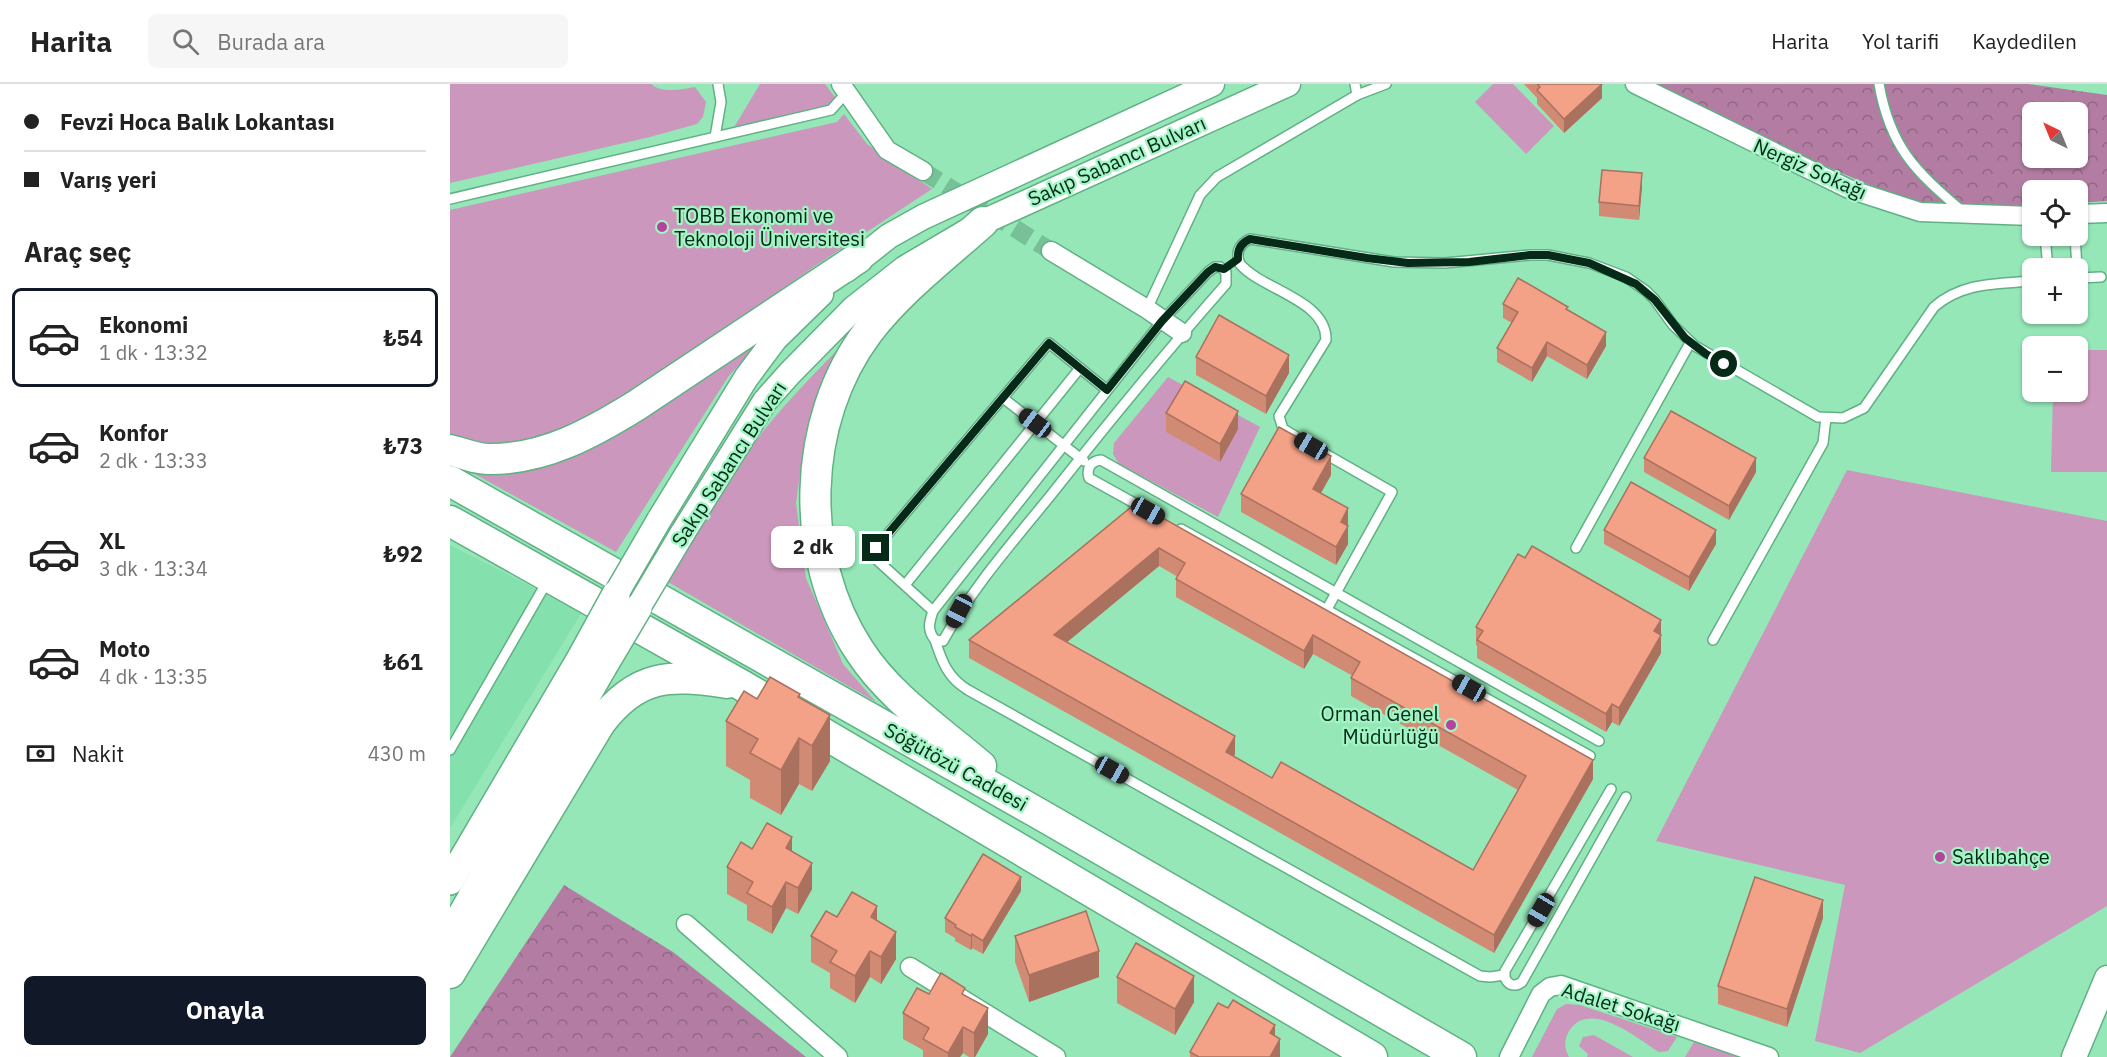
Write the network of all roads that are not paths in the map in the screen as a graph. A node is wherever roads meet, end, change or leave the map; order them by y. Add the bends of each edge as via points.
1 (718, 84) edge
2 (1212, 84) edge
3 (1288, 84) edge
4 (1355, 84) edge
5 (1386, 84) edge
6 (1635, 84) edge
7 (1879, 84) edge
8 (844, 88) edge
9 (1358, 95) junction
10 (715, 137) junction
11 (923, 171) tunnel mouth
12 (450, 199) edge
13 (2107, 213) edge
14 (2088, 214) edge
15 (1966, 215) junction
16 (2022, 216) edge
17 (983, 222) junction
18 (1051, 251) tunnel mouth
19 (858, 258) junction
20 (1238, 259) junction
21 (1224, 269) junction
22 (2101, 277) dead end
23 (2088, 278) edge
24 (2022, 282) edge
25 (1155, 315) junction
26 (1182, 333) junction
27 (1690, 343) junction
28 (1080, 368) junction
29 (1107, 390) junction
30 (1003, 398) junction
31 (1826, 418) junction
32 (1035, 423) junction
33 (1300, 440) edge
34 (1063, 445) junction
35 (1311, 446) edge
36 (450, 450) edge
37 (1080, 458) junction
38 (1090, 465) junction
39 (450, 482) edge
40 (1150, 512) edge
41 (450, 521) edge
42 (1171, 523) edge
43 (1576, 548) dead end
44 (550, 577) junction
45 (905, 585) junction
46 (1337, 592) junction
47 (627, 601) junction
48 (1327, 609) junction
49 (933, 611) junction
50 (935, 640) junction
51 (1713, 640) dead end
52 (593, 662) junction
53 (742, 686) junction
54 (1599, 741) dead end
55 (450, 750) edge
56 (1590, 756) edge
57 (1611, 789) dead end
58 (1626, 796) dead end
59 (1036, 812) junction
60 (450, 881) edge
61 (686, 924) dead end
62 (450, 935) edge
63 (910, 967) dead end
64 (450, 973) edge
65 (1504, 975) junction
66 (2107, 978) edge
67 (1031, 1051) edge
68 (838, 1057) edge
69 (1056, 1057) edge
70 (1372, 1057) edge
71 (1461, 1057) edge
72 (1509, 1057) edge
73 (1769, 1057) edge
74 (2074, 1057) edge

1 - 10 lane via 721,102
2 - 19 street, Sakıp Sabancı Bulvarı via 924,217
3 - 17 street, Sakıp Sabancı Bulvarı
4 - 9 lane
5 - 9 lane
6 - 15 street, Nergiz Sokağı via 1849,189 1920,212
7 - 15 lane via 1888,120 1901,149 1925,179
8 - 10 lane via 831,110
8 - 11 street via 887,150
9 - 25 lane via 1217,177 1200,195
10 - 12 lane
13 - 14 street
15 - 16 street, Nergiz Sokağı
17 - 47 street, Sakıp Sabancı Bulvarı, bridge via 905,268 826,334 765,401 682,534
17 - 59 main road via 891,307 848,362 824,432 815,482 816,528 826,580 858,650 885,684
18 - 25 street
19 - 36 main road via 637,405 573,441 534,454 489,460
19 - 47 street, Sakıp Sabancı Bulvarı, bridge via 775,339 746,378 659,520
20 - 21 lane
20 - 27 lane via 1245,241 1256,239 1408,263 1530,255 1569,258 1636,284 1655,300
20 - 33 lane via 1243,268 1318,315 1325,326 1326,340 1280,416 1283,429
21 - 25 lane via 1211,268
21 - 26 lane via 1228,276 1226,284
22 - 23 lane
24 - 31 lane via 1974,287 1943,299 1864,408 1843,417
25 - 26 street
25 - 29 lane
26 - 37 lane
27 - 31 lane
27 - 43 lane
28 - 29 lane
28 - 30 lane via 1049,343
28 - 32 lane
29 - 34 lane
30 - 32 lane
30 - 45 lane via 876,548 876,557
31 - 51 lane via 1823,443
32 - 34 lane
32 - 45 lane
34 - 37 lane
34 - 49 lane
35 - 46 lane via 1392,492
37 - 38 lane
37 - 50 lane via 959,611 943,641
38 - 40 lane via 1089,478
38 - 46 lane via 1101,460
39 - 59 main road, Söğütözü Caddesi
41 - 44 main road, Söğütözü Caddesi
42 - 48 lane
44 - 53 main road, Söğütözü Caddesi
44 - 55 lane
45 - 49 lane
46 - 48 lane
46 - 54 lane
47 - 52 main road, Sakıp Sabancı Bulvarı, bridge
48 - 56 lane
49 - 50 lane via 928,624
50 - 65 lane via 946,670 960,685 1480,976
52 - 60 main road, Sakıp Sabancı Bulvarı
52 - 62 main road, Sakıp Sabancı Bulvarı
53 - 64 main road via 677,679 639,687 623,697 600,723
53 - 70 main road, Söğütözü Caddesi
57 - 65 lane
58 - 65 lane via 1522,982 1514,986
59 - 71 main road, Söğütözü Caddesi
61 - 68 street
63 - 67 street
66 - 74 street
67 - 69 street
72 - 73 street, Adalet Sokağı via 1541,994 1561,985

